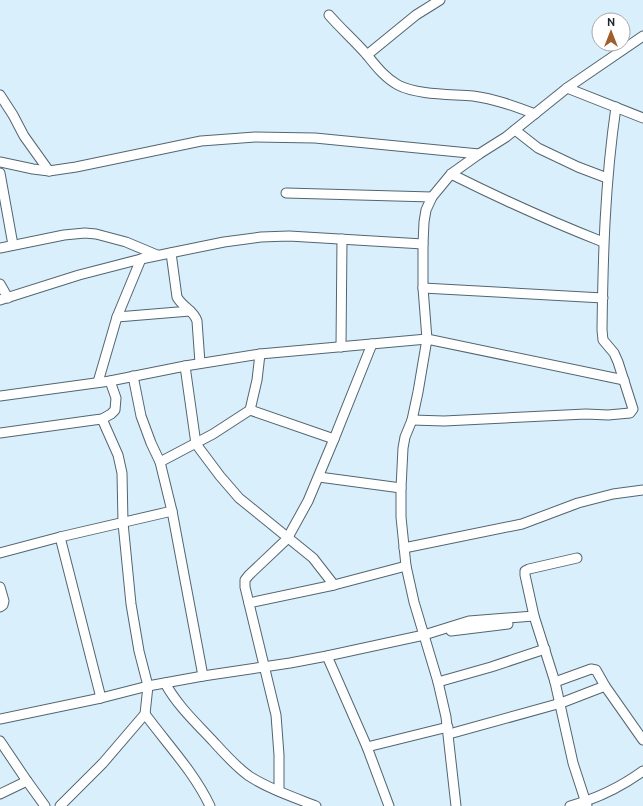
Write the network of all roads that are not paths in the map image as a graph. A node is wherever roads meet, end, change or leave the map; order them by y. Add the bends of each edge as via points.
1 (440, 0) edge
2 (329, 15) dead end
3 (641, 40) edge
4 (366, 55) junction
5 (567, 88) junction
6 (0, 95) edge
7 (616, 107) junction
8 (535, 114) junction
9 (643, 118) edge
10 (515, 130) junction
11 (479, 154) junction
12 (0, 162) edge
13 (49, 171) junction
14 (0, 173) edge
15 (451, 174) junction
16 (607, 178) junction
17 (286, 193) dead end
18 (432, 197) junction
19 (342, 239) junction
20 (603, 242) junction
21 (423, 244) junction
22 (13, 245) junction
23 (0, 248) edge
24 (171, 253) junction
25 (158, 255) junction
26 (140, 259) junction
27 (0, 284) edge
28 (423, 288) junction
29 (603, 298) junction
30 (4, 299) edge
31 (190, 311) junction
32 (117, 317) junction
33 (427, 339) junction
34 (372, 344) junction
35 (341, 347) junction
36 (260, 354) junction
37 (200, 363) junction
38 (185, 366) junction
39 (133, 376) junction
40 (110, 380) junction
41 (624, 380) junction
42 (98, 382) junction
43 (0, 396) edge
44 (250, 410) junction
45 (102, 418) junction
46 (412, 420) junction
47 (0, 433) edge
48 (334, 439) junction
49 (196, 444) junction
50 (160, 462) junction
51 (318, 477) junction
52 (401, 488) junction
53 (643, 490) edge
54 (172, 511) junction
55 (123, 522) junction
56 (60, 537) junction
57 (288, 539) junction
58 (404, 548) junction
59 (0, 553) edge
60 (576, 558) dead end
61 (406, 566) junction
62 (334, 585) junction
63 (0, 587) edge
64 (249, 603) junction
65 (0, 607) edge
66 (535, 618) junction
67 (424, 635) junction
68 (544, 648) junction
69 (327, 656) junction
70 (264, 667) junction
71 (203, 676) junction
72 (438, 682) junction
73 (555, 682) junction
74 (165, 683) junction
75 (148, 686) junction
76 (605, 686) junction
77 (100, 698) junction
78 (561, 703) junction
79 (145, 714) junction
80 (0, 719) edge
81 (448, 730) junction
82 (643, 740) edge
83 (0, 741) edge
84 (367, 747) junction
85 (643, 771) edge
86 (27, 781) junction
87 (279, 791) junction
88 (0, 794) edge
89 (300, 803) edge
90 (587, 804) edge
91 (45, 806) edge
92 (60, 806) edge
93 (210, 806) edge
94 (316, 806) edge
95 (389, 806) edge
96 (456, 806) edge
97 (570, 806) edge

1 - 4 street via 416,15
2 - 4 street
3 - 5 street
4 - 8 street via 393,82 407,89 499,101
5 - 7 street
5 - 8 street
6 - 13 street via 24,136
7 - 9 street
7 - 16 street
8 - 10 street
10 - 11 street
10 - 16 street via 538,148
11 - 13 street via 315,138 255,137 201,140
11 - 15 street
12 - 13 street
14 - 22 street
15 - 18 street
15 - 20 street via 494,196
16 - 20 street
17 - 18 street
18 - 21 street via 426,210
19 - 21 street
19 - 24 street via 261,237
19 - 35 street
20 - 29 street
21 - 28 street
22 - 23 street
22 - 25 street via 85,233 126,242
24 - 25 street
24 - 31 street via 177,297
25 - 26 street
26 - 30 street
26 - 32 street
27 - 30 street
28 - 29 street
28 - 33 street
29 - 41 street via 604,340 614,353
31 - 32 street
31 - 37 street via 197,321
32 - 42 street
33 - 34 street
33 - 41 street
33 - 46 street
34 - 35 street
34 - 48 street
35 - 36 street
36 - 37 street
36 - 44 street
37 - 38 street
38 - 39 street
38 - 49 street
39 - 40 street
39 - 50 street via 146,430
40 - 42 street
40 - 45 street via 116,398 115,410
41 - 46 street via 633,409 625,414
42 - 43 street
44 - 48 street
44 - 49 street
45 - 47 street
45 - 55 street via 122,473
46 - 52 street via 403,448
48 - 51 street
49 - 50 street
49 - 57 street via 236,495
50 - 54 street
51 - 52 street
51 - 57 street
52 - 58 street
53 - 58 street via 613,494 522,524
54 - 55 street
54 - 71 street
55 - 56 street
55 - 75 street via 131,604
56 - 59 street
56 - 77 street
57 - 62 street via 313,558
57 - 64 street via 245,580
58 - 61 street
60 - 66 street via 525,571
61 - 62 street
61 - 67 street
62 - 64 street
63 - 65 street via 4,600
64 - 70 street
66 - 67 street via 469,621
66 - 68 street
67 - 69 street
67 - 72 street
68 - 72 street
68 - 73 street
69 - 70 street
69 - 84 street
70 - 71 street
70 - 87 street via 276,715 280,755
71 - 74 street
72 - 81 street
73 - 76 street via 594,669
73 - 78 street
74 - 75 street
74 - 87 street via 184,711 234,764 249,776
75 - 77 street
75 - 79 street
76 - 78 street
76 - 82 street
77 - 80 street
78 - 81 street
78 - 90 street via 573,763
79 - 92 street via 103,763
79 - 93 street via 193,776
81 - 84 street
81 - 96 street
83 - 86 street
84 - 95 street
85 - 90 street
86 - 88 street
86 - 91 street
87 - 89 street
89 - 94 street
90 - 97 street

